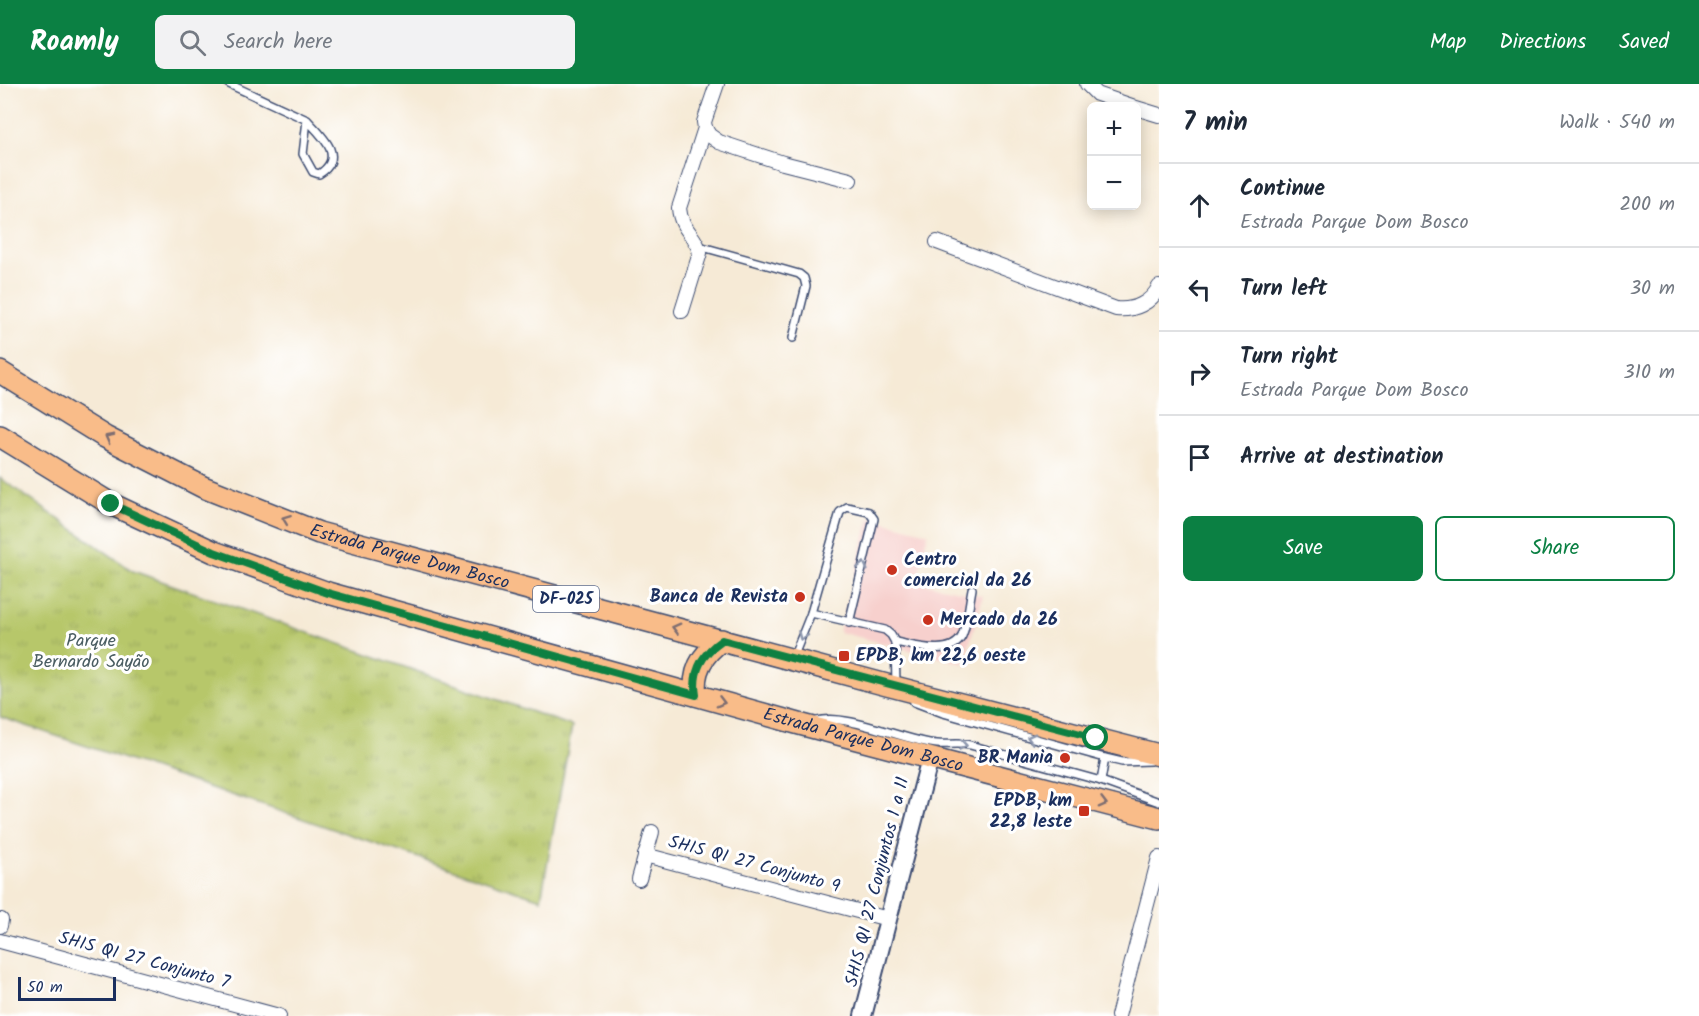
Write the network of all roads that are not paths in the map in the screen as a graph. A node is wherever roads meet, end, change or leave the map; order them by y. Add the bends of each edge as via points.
1 (229, 84) edge
2 (717, 84) edge
3 (1087, 84) edge
4 (1120, 102) edge
5 (1141, 109) edge
6 (1159, 115) edge
7 (307, 120) junction
8 (705, 128) junction
9 (850, 180) dead end
10 (937, 242) dead end
11 (699, 246) junction
12 (1158, 289) edge
13 (682, 311) dead end
14 (793, 338) dead end
15 (0, 372) edge
16 (0, 436) edge
17 (972, 589) dead end
18 (811, 614) junction
19 (849, 623) junction
20 (722, 640) junction
21 (895, 642) junction
22 (792, 659) junction
23 (890, 685) junction
24 (696, 695) junction
25 (803, 724) junction
26 (1159, 755) edge
27 (930, 758) junction
28 (1105, 758) junction
29 (1159, 761) edge
30 (1101, 781) junction
31 (1159, 802) edge
32 (1159, 818) edge
33 (652, 831) dead end
34 (645, 855) junction
35 (1159, 858) edge
36 (639, 879) dead end
37 (888, 919) junction
38 (0, 941) edge
39 (279, 1016) edge
40 (863, 1016) edge
41 (1118, 1016) edge

1 - 7 lane
2 - 8 street
3 - 4 street via 1097,94
5 - 6 street
7 - 7 lane via 303,154 313,172 320,174 327,170 332,152
8 - 9 street via 719,142
8 - 11 street via 679,208 680,220
10 - 12 street via 1116,309 1136,307
11 - 13 street
11 - 14 lane via 804,278 807,286
20 -> 15 main road, Estrada Parque Dom Bosco / DF-025 via 319,532 203,487 105,436
16 - 24 main road, Estrada Parque Dom Bosco via 111,504 214,552 328,593
17 - 21 lane via 962,636 956,644 933,648
18 - 19 lane
19 -> 18 lane via 874,519 869,512 847,507 840,512
18 -> 22 lane
19 - 21 lane via 885,630
20 - 22 main road, Estrada Parque Dom Bosco / DF-025
20 - 24 main road via 711,648 697,669
21 - 23 lane
22 - 23 main road, Estrada Parque Dom Bosco / DF-025
23 - 26 main road, Estrada Parque Dom Bosco / DF-025
28 -> 23 lane via 943,713 902,697
24 -> 25 main road, Estrada Parque Dom Bosco
25 - 27 main road, Estrada Parque Dom Bosco
25 -> 30 lane via 835,720 936,744 970,745
27 -> 32 main road, Estrada Parque Dom Bosco
27 - 37 street, SHIS QI 27 Conjuntos 1 a 11
28 - 29 lane via 1122,762
28 - 30 lane
30 - 31 lane
33 - 34 street
34 - 36 street
34 - 37 street, SHIS QI 27 Conjunto 9
35 - 41 street
37 - 40 street, SHIS QI 27 Conjuntos 1 a 11
38 - 39 street, SHIS QI 27 Conjunto 7

